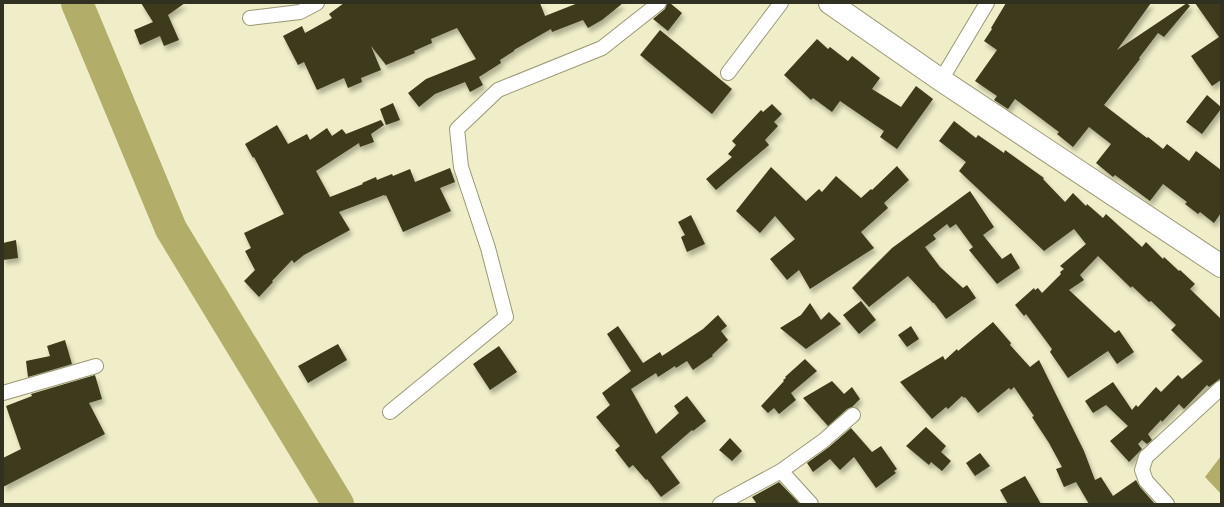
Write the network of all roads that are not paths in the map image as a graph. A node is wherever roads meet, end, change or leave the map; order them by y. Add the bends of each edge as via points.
1 (317, 3) edge
2 (659, 3) edge
3 (781, 3) edge
4 (830, 3) edge
5 (987, 3) edge
6 (250, 18) dead end
7 (728, 73) dead end
8 (941, 80) junction
9 (1221, 266) edge
10 (96, 366) dead end
11 (1221, 388) edge
12 (3, 393) edge
13 (390, 412) dead end
14 (853, 415) dead end
15 (781, 470) junction
16 (720, 504) edge
17 (811, 504) edge
18 (1167, 504) edge

1 - 6 street via 300,12
2 - 13 street via 602,48 498,90 457,129 461,167 488,248 506,317
3 - 7 street
4 - 8 main road
5 - 8 street
8 - 9 main road
10 - 12 street
11 - 18 street via 1146,458 1142,470 1146,482
14 - 15 street via 823,441
15 - 16 street
15 - 17 street

